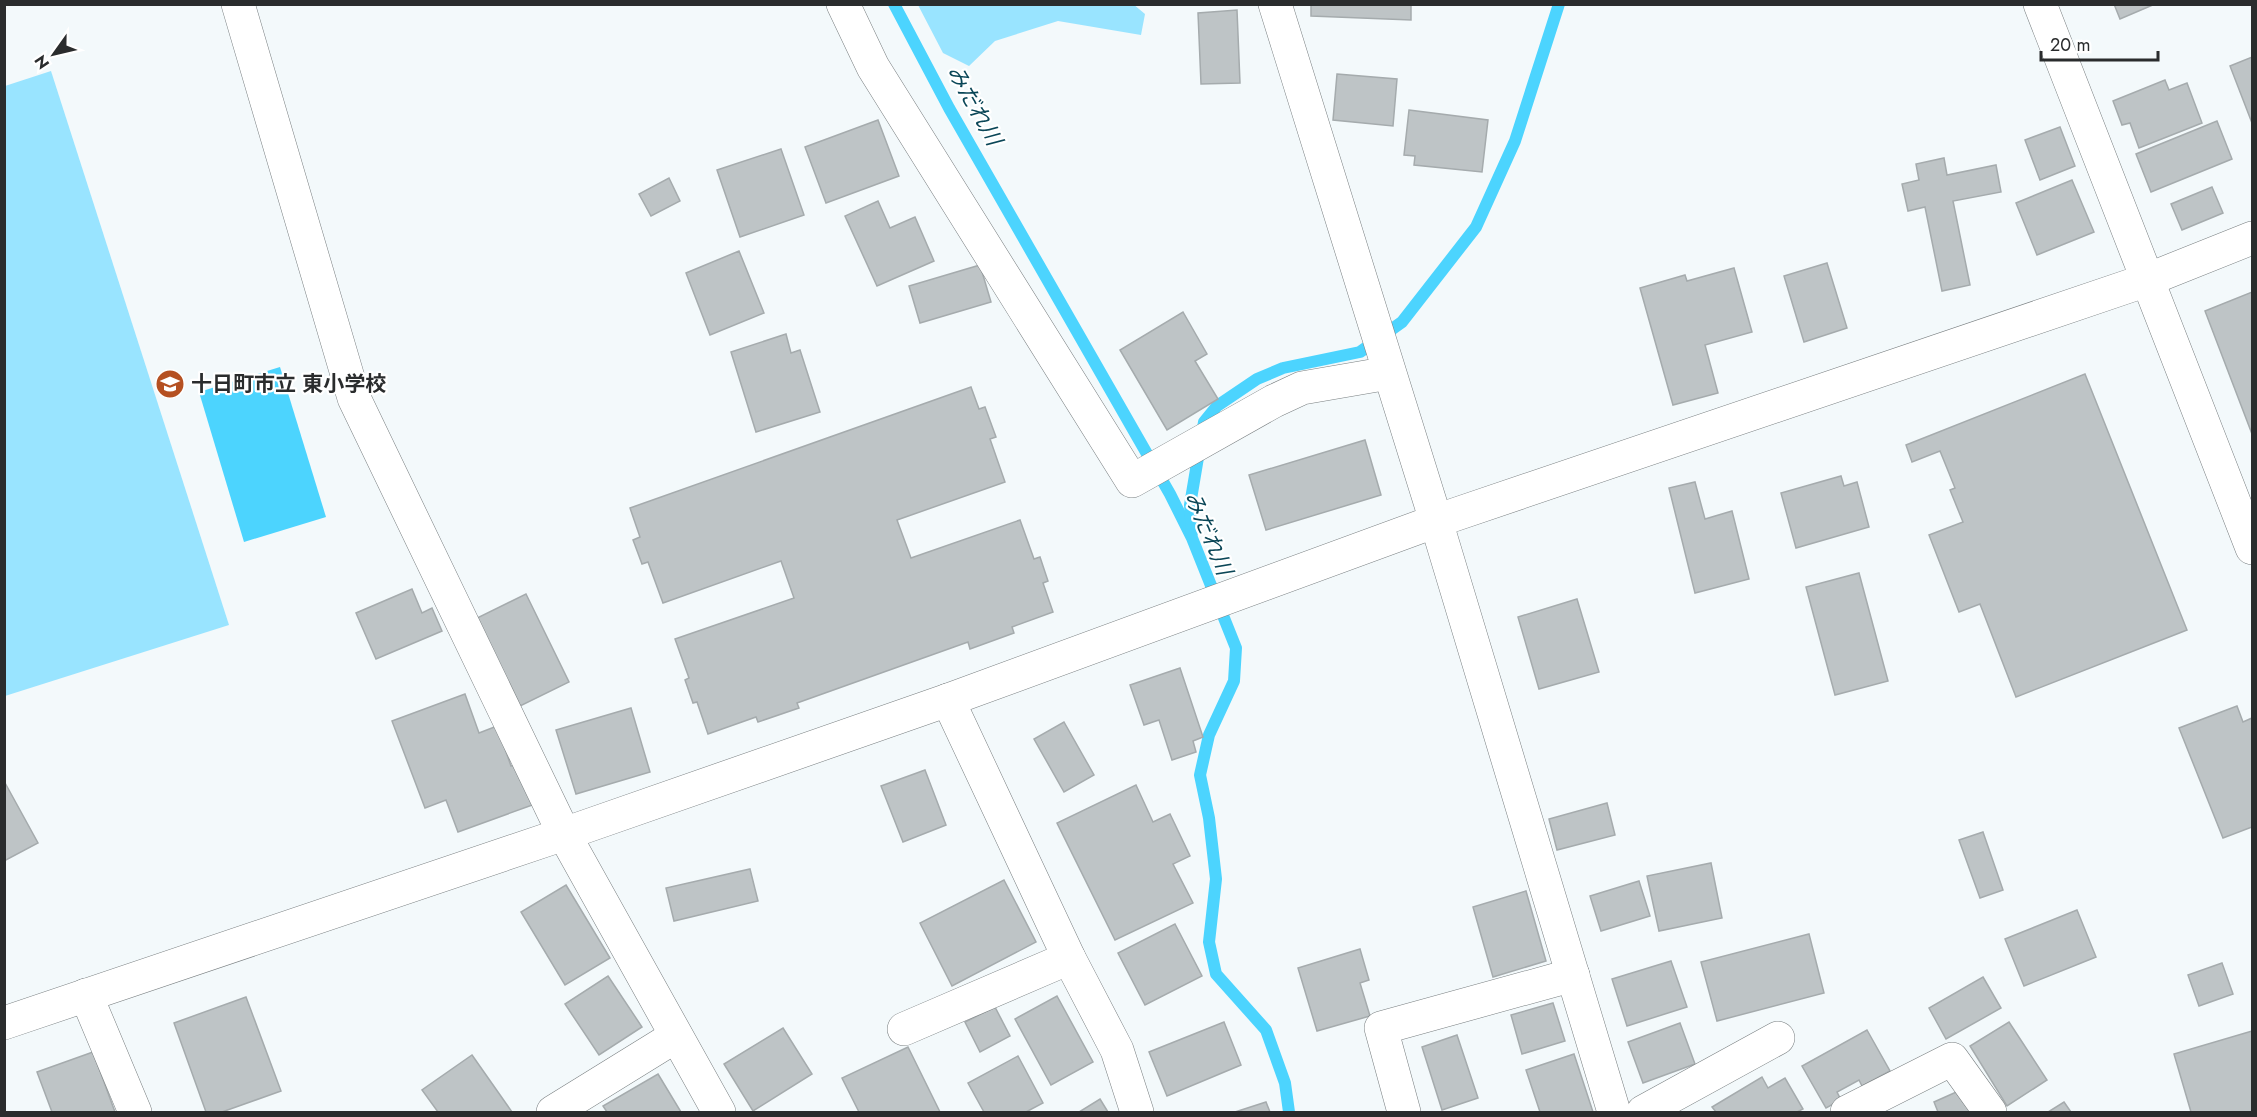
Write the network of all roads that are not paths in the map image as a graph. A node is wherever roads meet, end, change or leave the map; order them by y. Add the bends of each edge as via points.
1 (238, 4) edge
2 (843, 4) edge
3 (1275, 4) edge
4 (2040, 4) edge
5 (2253, 238) edge
6 (2147, 280) junction
7 (1389, 373) junction
8 (1436, 521) junction
9 (2253, 548) edge
10 (948, 700) junction
11 (564, 834) junction
12 (1069, 958) junction
13 (1573, 975) junction
14 (86, 995) junction
15 (4, 1023) edge
16 (904, 1029) dead end
17 (676, 1036) junction
18 (1778, 1038) dead end
19 (563, 1110) edge
20 (135, 1113) edge
21 (719, 1113) edge
22 (1137, 1113) edge
23 (1404, 1113) edge
24 (1614, 1113) edge
25 (1643, 1113) edge
26 (1846, 1113) edge
27 (1990, 1113) edge

1 - 11 street via 354,398
2 - 7 street via 873,67 1132,482 1302,388
3 - 7 street
4 - 6 street
5 - 6 street
6 - 8 street
6 - 9 street
7 - 8 street
8 - 10 street
8 - 13 street
10 - 11 street
10 - 12 street
11 - 14 street
11 - 17 street
12 - 16 street
12 - 22 street via 1117,1050
13 - 23 street via 1381,1028
13 - 24 street
14 - 15 street
14 - 20 street
17 - 19 street
17 - 21 street
18 - 25 street
26 - 27 street via 1952,1059

